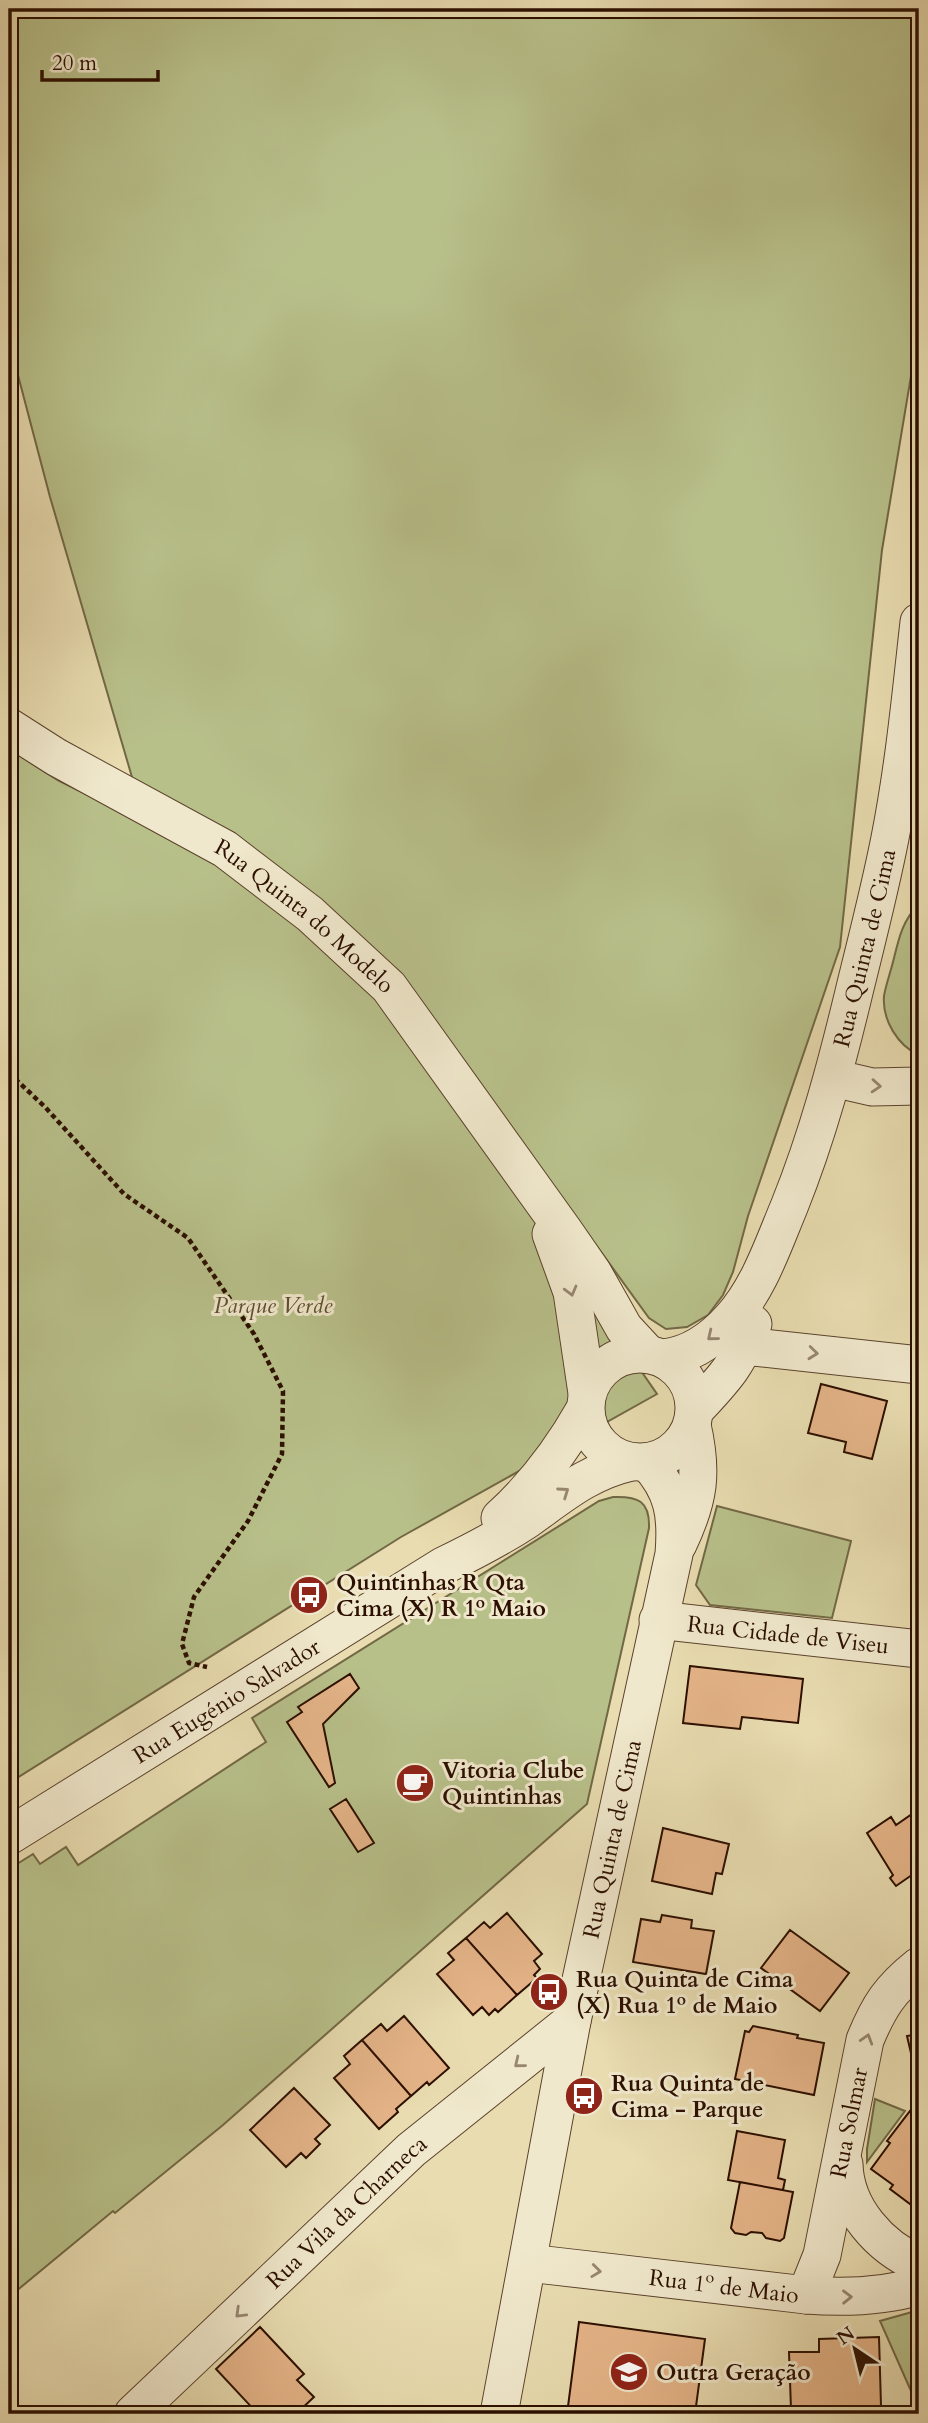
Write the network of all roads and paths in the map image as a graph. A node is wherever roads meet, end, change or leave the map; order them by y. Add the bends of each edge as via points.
1 (919, 622) edge
2 (9, 727) edge
3 (905, 842) edge
4 (9, 1073) edge
5 (833, 1078) junction
6 (919, 1086) edge
7 (528, 1182) junction
8 (767, 1262) junction
9 (746, 1346) junction
10 (656, 1356) junction
11 (919, 1365) edge
12 (586, 1401) junction
13 (693, 1418) junction
14 (639, 1462) junction
15 (674, 1554) junction
16 (443, 1566) junction
17 (658, 1620) junction
18 (919, 1649) edge
19 (232, 1697) junction
20 (9, 1836) edge
21 (919, 1966) edge
22 (572, 2021) junction
23 (844, 2155) junction
24 (528, 2263) junction
25 (919, 2264) edge
26 (919, 2286) edge
27 (806, 2295) junction
28 (133, 2414) edge
29 (499, 2414) edge

1 - 3 street, Rua Quinta de Cima via 906,732
2 - 7 street, Rua Quinta do Modelo via 225,849 310,914 389,987
3 - 5 street, Rua Quinta de Cima
4 - 19 path via 124,1194 188,1238 254,1334 283,1391 282,1454 248,1521 194,1597 182,1644 189,1663 209,1667
5 -> 6 street via 872,1087
5 - 8 street, Rua Quinta de Cima via 809,1157
7 - 10 street, Rua Quinta do Modelo via 593,1273 624,1328
7 -> 12 street, Rua Quinta do Modelo via 572,1292
8 - 9 street, Rua Quinta de Cima
8 -> 10 street, Rua Quinta de Cima via 730,1321 696,1348 679,1356
9 -> 11 street
9 - 13 street, Rua Quinta de Cima
10 - 12 street via 632,1354 604,1366
10 - 13 street via 677,1367 686,1380 693,1394
12 - 14 street via 593,1438 616,1458
12 - 16 street, Rua Eugénio Salvador via 559,1450 510,1508
13 - 14 street via 685,1439 674,1450
13 - 15 street, Rua Quinta de Cima via 697,1493
14 - 15 street, Rua Quinta de Cima via 660,1476 668,1492 676,1531
16 -> 14 street, Rua Eugénio Salvador via 498,1538 588,1476
15 - 17 street, Rua Quinta de Cima
16 - 19 street, Rua Eugénio Salvador
17 - 18 street, Rua Cidade de Viseu
17 - 22 street, Rua Quinta de Cima
19 - 20 street, Rua Eugénio Salvador
23 -> 21 street, Rua Solmar via 865,2040 878,2010 900,1981
22 - 24 street, Rua Quinta de Cima
22 -> 28 street, Rua Vila da Charneca via 411,2150
23 - 25 street via 844,2176 860,2215 889,2246
23 - 27 street, Rua Solmar via 822,2255
24 -> 27 street, Rua 1º de Maio
24 - 29 street, Rua Quinta de Cima
27 -> 26 street, Rua 1º de Maio via 874,2296

